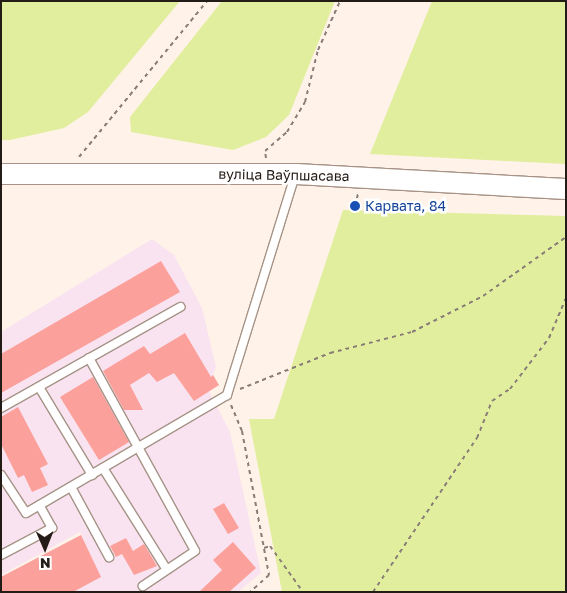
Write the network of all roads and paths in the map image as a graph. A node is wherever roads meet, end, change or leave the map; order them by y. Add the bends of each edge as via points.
1 (207, 1) edge
2 (340, 1) edge
3 (266, 162) dead end
4 (66, 172) junction
5 (1, 174) edge
6 (296, 174) junction
7 (566, 189) edge
8 (566, 237) edge
9 (566, 298) edge
10 (180, 308) dead end
11 (89, 358) junction
12 (39, 387) junction
13 (227, 395) junction
14 (1, 408) edge
15 (140, 447) junction
16 (103, 468) junction
17 (1, 475) edge
18 (92, 475) junction
19 (71, 487) junction
20 (40, 505) junction
21 (264, 548) junction
22 (1, 555) edge
23 (110, 557) dead end
24 (168, 570) junction
25 (143, 586) dead end
26 (250, 592) edge
27 (303, 592) edge
28 (373, 592) edge

1 - 4 path
2 - 3 path via 318,50 305,102 286,132 265,151
4 - 5 main road, вуліца Ваўпшасава
4 - 6 main road, вуліца Ваўпшасава
6 - 7 main road, вуліца Ваўпшасава
6 - 13 lane
8 - 13 path via 483,296 412,332 330,353 263,377
9 - 28 path via 549,338 510,389 492,401 477,438
10 - 11 lane
11 - 12 lane
11 - 15 lane
12 - 14 lane
12 - 18 lane
13 - 15 lane
13 - 21 path via 242,431
15 - 16 lane
15 - 24 lane via 195,552
16 - 18 lane
16 - 24 lane
17 - 20 lane via 26,513
18 - 19 lane
19 - 20 lane
19 - 23 lane
20 - 22 lane via 52,528
21 - 26 path via 269,575
21 - 27 path via 270,546
24 - 25 lane

